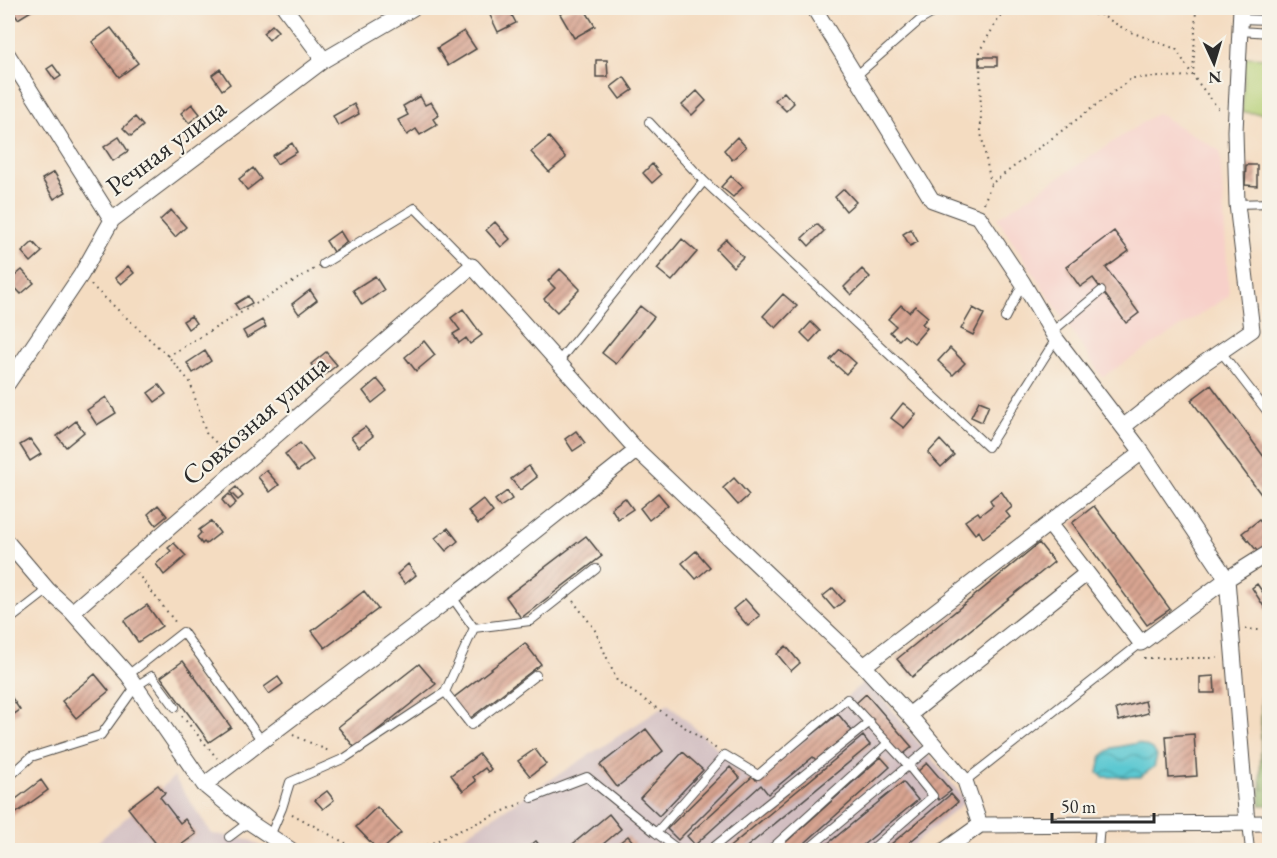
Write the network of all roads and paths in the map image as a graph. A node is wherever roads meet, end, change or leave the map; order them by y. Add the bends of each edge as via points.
1 (285, 8) edge
2 (413, 8) edge
3 (814, 8) edge
4 (942, 8) edge
5 (1005, 8) edge
6 (1029, 8) edge
7 (1196, 8) edge
8 (1240, 19) edge
9 (1269, 20) edge
10 (1269, 33) edge
11 (8, 55) edge
12 (324, 60) junction
13 (856, 76) junction
14 (1193, 76) junction
15 (1221, 113) dead end
16 (649, 122) dead end
17 (704, 181) junction
18 (992, 184) junction
19 (1269, 203) edge
20 (1237, 204) junction
21 (979, 217) junction
22 (112, 220) junction
23 (323, 264) joint
24 (472, 266) junction
25 (81, 275) junction
26 (1023, 283) junction
27 (1101, 291) dead end
28 (1005, 318) dead end
29 (1054, 335) junction
30 (1221, 352) junction
31 (168, 356) junction
32 (557, 364) junction
33 (8, 383) edge
34 (1269, 415) edge
35 (1123, 427) junction
36 (637, 450) junction
37 (1142, 452) junction
38 (240, 466) junction
39 (1050, 525) junction
40 (8, 543) edge
41 (1269, 552) edge
42 (129, 562) junction
43 (596, 569) dead end
44 (1087, 573) junction
45 (1227, 579) junction
46 (48, 590) junction
47 (566, 592) junction
48 (452, 597) junction
49 (72, 612) junction
50 (8, 621) edge
51 (474, 628) junction
52 (1231, 629) junction
53 (1269, 631) edge
54 (183, 632) junction
55 (1141, 643) junction
56 (1122, 658) junction
57 (1234, 658) junction
58 (864, 666) junction
59 (536, 675) dead end
60 (132, 681) junction
61 (445, 692) junction
62 (175, 708) joint
63 (909, 715) junction
64 (870, 722) junction
65 (279, 729) junction
66 (262, 741) junction
67 (888, 743) junction
68 (934, 744) junction
69 (725, 755) junction
70 (345, 758) junction
71 (908, 765) junction
72 (226, 769) junction
73 (8, 778) edge
74 (965, 782) junction
75 (204, 785) junction
76 (532, 798) joint
77 (282, 808) junction
78 (249, 822) junction
79 (1269, 823) edge
80 (1247, 824) junction
81 (980, 825) junction
82 (1100, 825) junction
83 (656, 833) junction
84 (270, 836) junction
85 (230, 837) dead end
86 (291, 850) edge
87 (358, 850) edge
88 (416, 850) edge
89 (679, 850) edge
90 (710, 850) edge
91 (770, 850) edge
92 (807, 850) edge
93 (871, 850) edge
94 (945, 850) edge
95 (1098, 850) edge
96 (1250, 850) edge

1 - 12 street
2 - 12 street, Речная улица
3 - 13 street
4 - 13 lane via 919,21
5 - 18 path via 980,50 981,133
6 - 14 path via 1101,15 1128,31 1176,49
7 - 14 path
8 - 9 lane
8 - 10 lane
8 - 20 street via 1235,131
11 - 22 street
12 - 22 street, Речная улица
13 - 21 street via 932,200
14 - 15 path
14 - 18 path via 1132,78
16 - 17 lane
17 - 29 lane via 987,447
17 - 32 lane
18 - 21 path
19 - 20 lane
20 - 30 street via 1252,330
21 - 26 street
22 - 25 street, Речная улица
23 - 24 lane via 415,208
23 - 31 path
24 - 32 street
24 - 38 street, Совхозная улица
25 - 31 path
25 - 33 street, Речная улица
26 - 28 lane
26 - 29 street
27 - 29 lane
29 - 35 street
30 - 34 lane
30 - 35 street
31 - 38 path via 190,382 206,433
32 - 36 street
35 - 37 street
36 - 48 street
36 - 58 street
37 - 39 street
37 - 45 street
38 - 42 street, Совхозная улица
39 - 44 street
39 - 58 street
40 - 46 street
41 - 45 street
42 - 49 street, Совхозная улица
42 - 54 path
43 - 47 lane
44 - 55 street
44 - 63 street
45 - 52 street
45 - 55 street
46 - 49 street
46 - 50 lane
47 - 51 lane via 530,621
47 - 69 path via 594,628 617,681
48 - 51 lane
48 - 65 street
49 - 60 street
51 - 61 lane
52 - 53 path
52 - 57 street
54 - 60 lane
54 - 66 lane
55 - 56 lane
56 - 57 path
56 - 74 lane
57 - 80 street
58 - 63 street
59 - 61 lane via 471,726
60 - 62 lane via 152,676
60 - 73 lane via 101,735 31,757
60 - 75 street
61 - 70 lane
62 - 72 path
63 - 68 street
64 - 67 lane
64 - 69 lane via 847,699 758,775
64 - 90 lane
65 - 66 street
65 - 70 path
66 - 72 street
67 - 71 lane
67 - 91 lane
68 - 71 lane
68 - 74 street
69 - 83 lane
70 - 77 lane via 290,782
71 - 92 lane
71 - 93 lane via 933,796
72 - 75 street
74 - 81 street
75 - 78 street
76 - 83 lane via 587,777
76 - 88 path
77 - 84 lane
77 - 87 path
78 - 84 street
78 - 85 lane
79 - 80 street
80 - 82 street
80 - 96 lane
81 - 82 street
81 - 94 street
82 - 95 lane
83 - 89 lane
84 - 86 street

